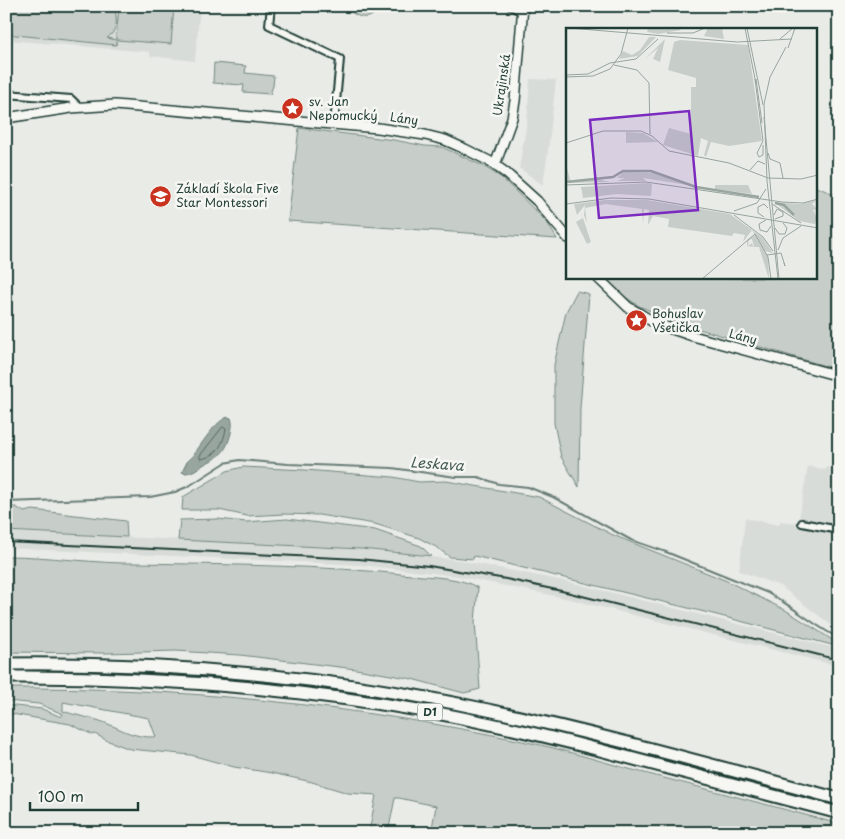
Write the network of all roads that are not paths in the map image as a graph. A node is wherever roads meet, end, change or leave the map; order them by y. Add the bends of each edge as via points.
1 (270, 6) edge
2 (511, 6) edge
3 (523, 9) edge
4 (6, 94) edge
5 (80, 107) junction
6 (6, 118) edge
7 (334, 124) junction
8 (495, 165) junction
9 (566, 236) edge
10 (599, 279) edge
11 (839, 376) edge
12 (802, 523) dead end
13 (839, 530) edge
14 (6, 664) edge
15 (6, 677) edge
16 (839, 799) edge
17 (839, 814) edge

1 - 7 street via 269,25 340,59
2 - 3 street
3 - 8 street, Ukrajinská via 512,118
4 - 5 street, Lány via 71,99
5 - 6 street, Lány
5 - 7 street, Lány via 115,105
7 - 8 street, Lány via 431,136 465,148
8 - 9 street, Lány via 531,194
10 - 11 street, Lány via 628,307 657,324
12 - 13 street
14 - 16 highway, D1 via 188,668 346,685 487,710 593,734
15 - 17 highway, D1 via 117,678 232,685 345,698 496,725

